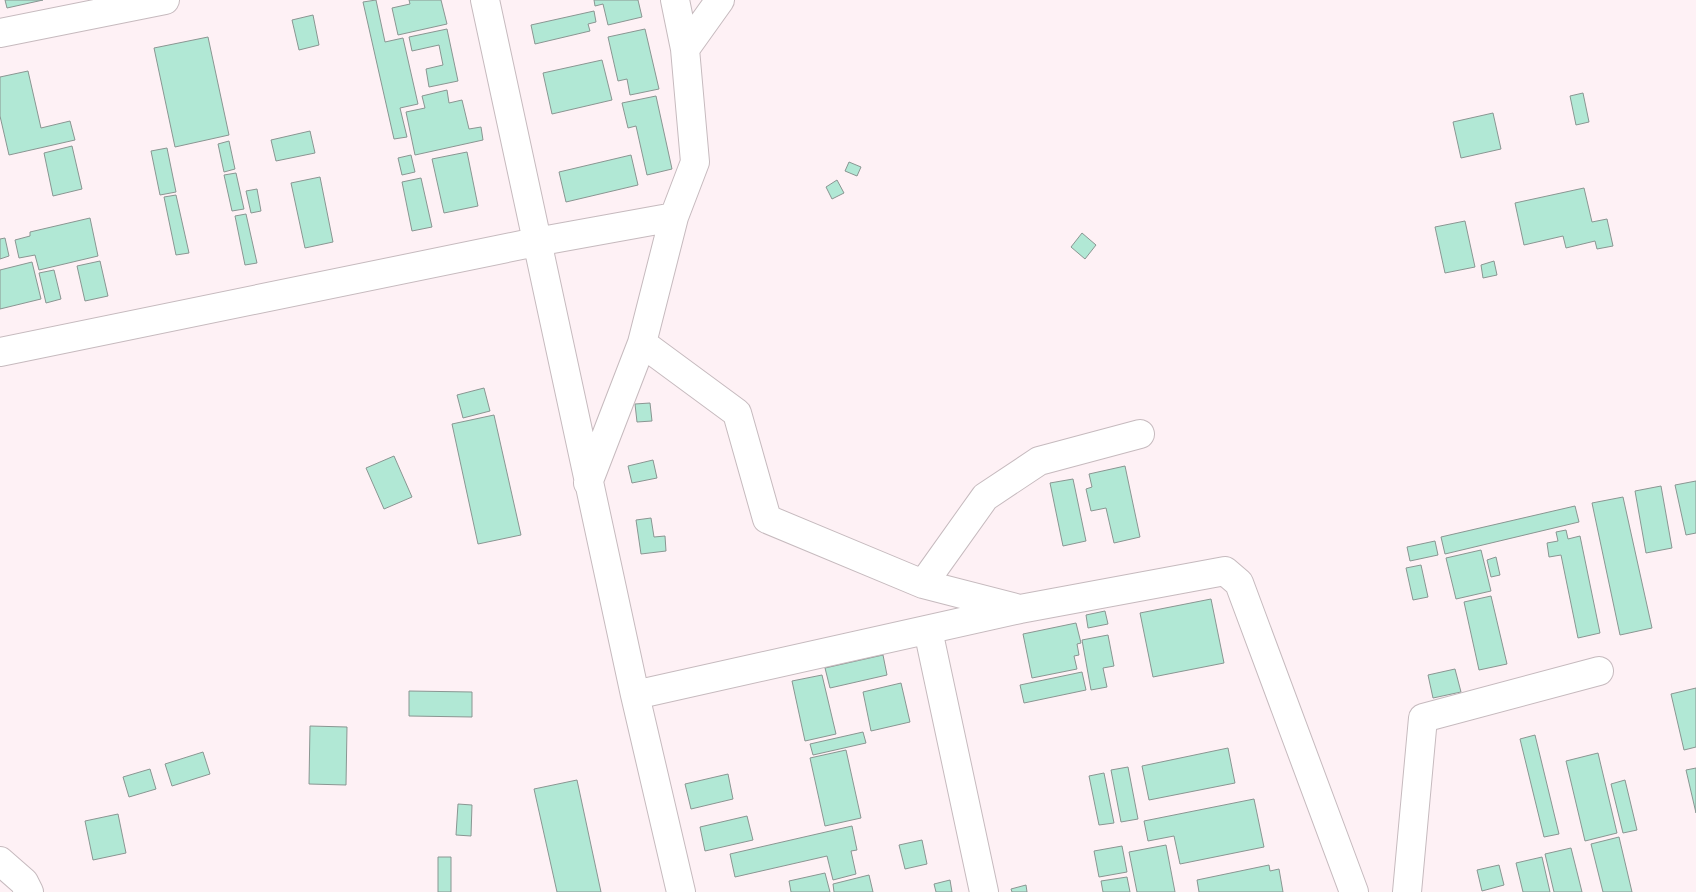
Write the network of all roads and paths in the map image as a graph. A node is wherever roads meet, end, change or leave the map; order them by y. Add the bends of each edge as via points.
1 (165, 0) edge
2 (485, 0) edge
3 (675, 0) edge
4 (720, 0) edge
5 (0, 33) edge
6 (685, 50) junction
7 (674, 216) junction
8 (536, 242) junction
9 (642, 343) junction
10 (0, 352) edge
11 (1140, 434) dead end
12 (588, 483) junction
13 (923, 584) junction
14 (1020, 609) junction
15 (928, 630) junction
16 (1599, 671) dead end
17 (635, 695) junction
18 (0, 861) edge
19 (29, 892) edge
20 (681, 892) edge
21 (984, 892) edge
22 (1354, 892) edge
23 (1407, 892) edge

1 - 5 street
2 - 8 street
3 - 6 street
4 - 6 street
6 - 7 street via 695,162
7 - 8 street
7 - 9 street
8 - 10 street
8 - 12 street
9 - 12 street
9 - 13 street via 737,413 767,519
11 - 13 street via 1039,461 985,496
12 - 17 street
13 - 14 street
14 - 15 street
14 - 22 street via 1225,571 1239,584
15 - 17 street
15 - 21 street
16 - 23 street via 1423,718
17 - 20 street
18 - 19 street via 24,882

